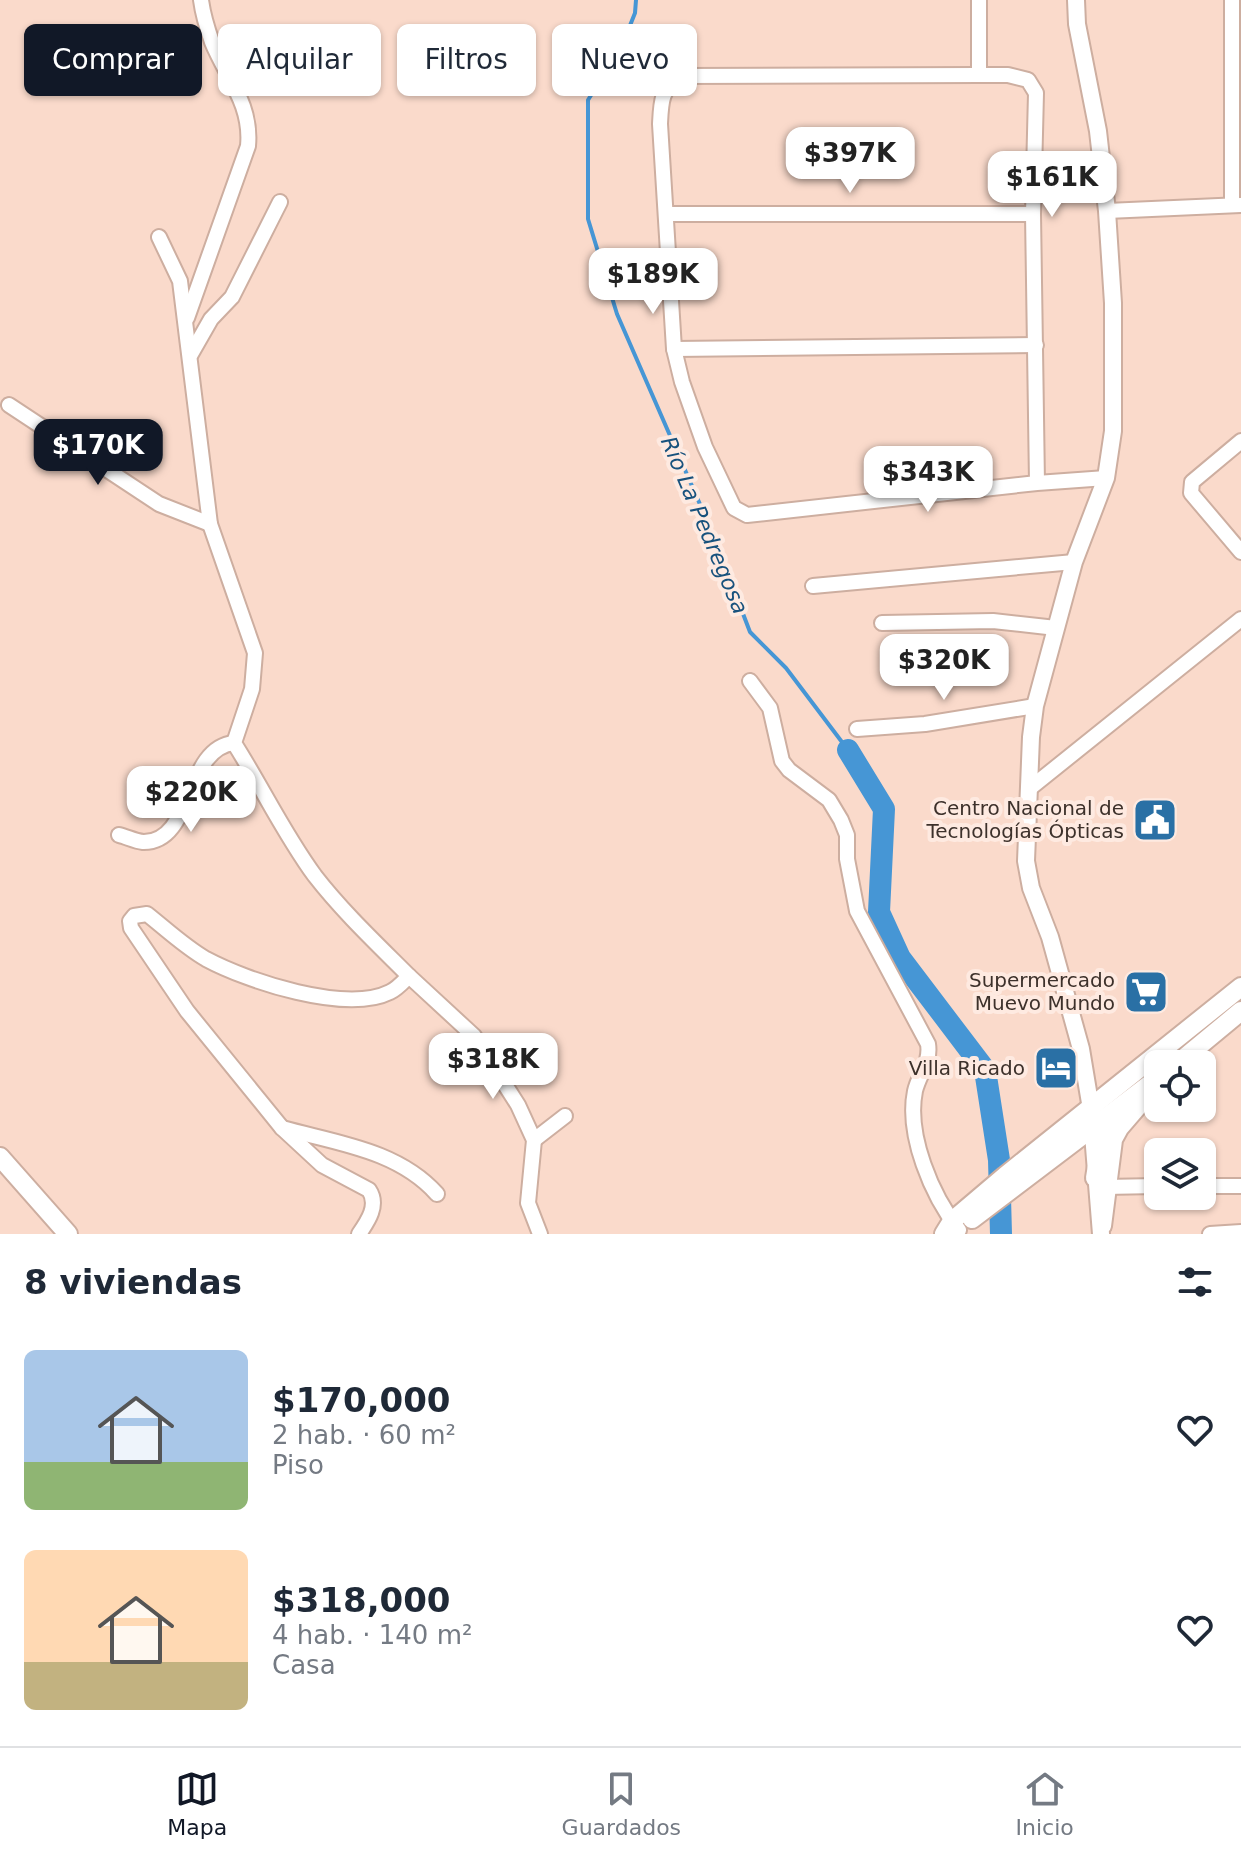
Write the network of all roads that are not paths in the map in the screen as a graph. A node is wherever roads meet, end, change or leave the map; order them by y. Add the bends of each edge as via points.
1 (201, 0) edge
2 (979, 0) edge
3 (1076, 0) edge
4 (1232, 0) edge
5 (979, 75) junction
6 (280, 202) dead end
7 (1236, 205) edge
8 (1107, 211) junction
9 (666, 214) junction
10 (1033, 214) junction
11 (159, 237) dead end
12 (186, 322) junction
13 (1036, 345) junction
14 (674, 349) junction
15 (191, 354) junction
16 (9, 405) dead end
17 (1241, 441) edge
18 (1106, 478) junction
19 (1037, 483) junction
20 (210, 524) junction
21 (1241, 552) edge
22 (1074, 562) junction
23 (813, 586) dead end
24 (1241, 619) edge
25 (882, 623) dead end
26 (1056, 628) junction
27 (750, 681) dead end
28 (1035, 706) junction
29 (857, 729) dead end
30 (234, 743) junction
31 (1029, 789) junction
32 (119, 835) dead end
33 (409, 976) junction
34 (1241, 987) edge
35 (1241, 1011) edge
36 (1194, 1050) edge
37 (1144, 1090) edge
38 (1144, 1095) edge
39 (565, 1116) dead end
40 (1092, 1118) junction
41 (282, 1128) junction
42 (534, 1140) junction
43 (0, 1157) edge
44 (1100, 1184) junction
45 (1144, 1186) edge
46 (1216, 1186) edge
47 (1241, 1186) edge
48 (437, 1194) dead end
49 (952, 1230) edge
50 (1241, 1232) edge
51 (68, 1234) edge
52 (359, 1234) edge
53 (540, 1234) edge
54 (1102, 1234) edge
55 (1210, 1234) edge

1 - 12 street via 213,44 245,105 250,129
2 - 5 street
3 - 8 street
4 - 7 street
5 - 9 street via 680,76 666,86 661,101
5 - 10 street via 1028,80 1036,93
6 - 15 street via 232,297 211,319
7 - 8 street
8 - 18 street via 1113,431
9 - 10 street
9 - 14 street
10 - 13 street
11 - 12 street via 180,281
12 - 15 street
13 - 14 street
13 - 19 street
14 - 19 street via 705,447 734,508 747,515
15 - 20 street
16 - 20 street via 159,504
17 - 21 street via 1192,482 1191,493
18 - 19 street
18 - 22 street
20 - 30 street via 255,653 252,689
22 - 23 street
22 - 26 street
24 - 31 street
25 - 26 street via 993,621
26 - 28 street
27 - 49 street via 770,708 782,761 829,800 841,820 857,911 928,1044 913,1112 922,1162
28 - 29 street
28 - 31 street
30 - 32 street via 223,744 211,755 166,835 140,842
30 - 33 street via 315,875
31 - 40 street via 1026,861 1031,888 1065,988
33 - 41 street via 390,992 334,999 240,975 204,957 147,914 134,916 131,928 143,949
33 - 42 street via 474,1036
34 - 40 main road
35 - 36 main road
37 - 40 main road
38 - 44 main road via 1109,1127 1100,1145
39 - 42 street
40 - 44 street
40 - 49 main road
41 - 48 street via 385,1158 414,1171
41 - 52 street via 322,1165 369,1190 372,1210
42 - 53 street via 528,1203
43 - 51 main road
44 - 45 street
44 - 54 street
46 - 47 street
50 - 55 street

